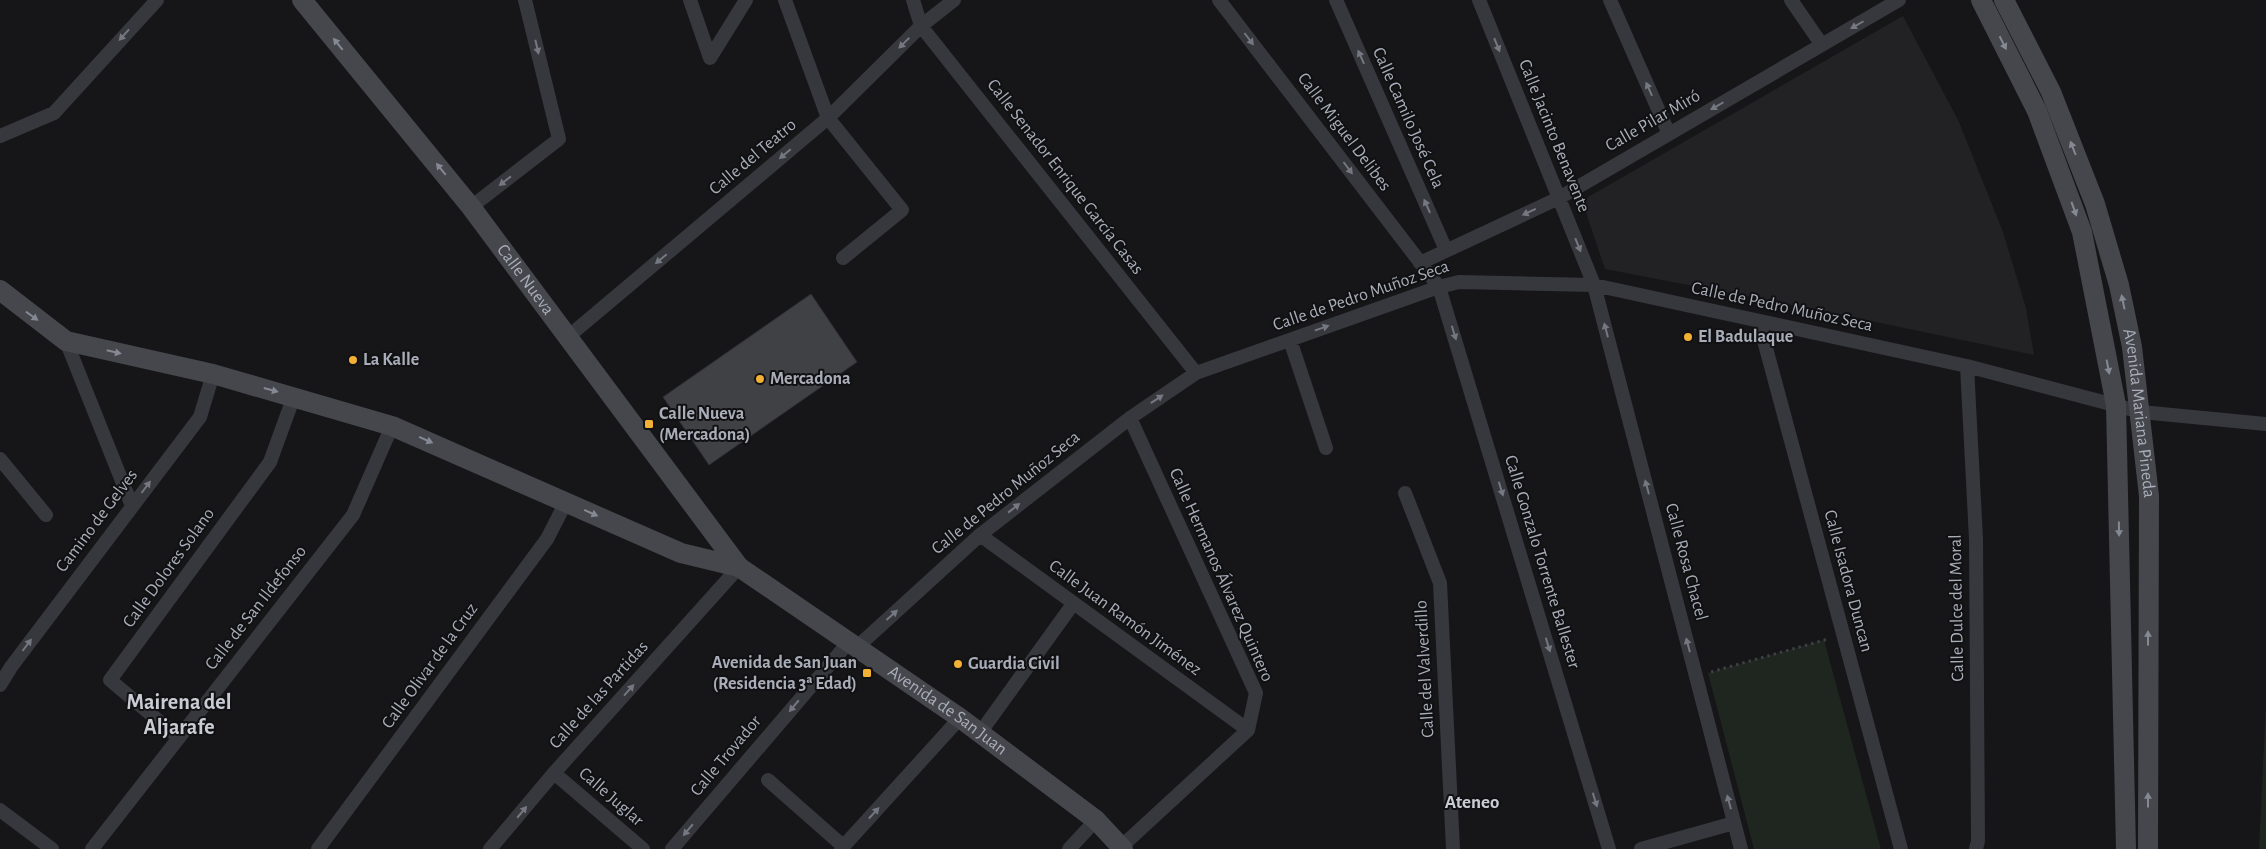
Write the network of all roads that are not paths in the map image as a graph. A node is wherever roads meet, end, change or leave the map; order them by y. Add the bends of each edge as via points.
1 (302, 0) edge
2 (525, 0) edge
3 (690, 0) edge
4 (746, 0) edge
5 (785, 0) edge
6 (913, 0) edge
7 (954, 0) edge
8 (1219, 0) edge
9 (1336, 0) edge
10 (1479, 0) edge
11 (1610, 0) edge
12 (1791, 0) edge
13 (1899, 0) edge
14 (1981, 0) edge
15 (2004, 0) edge
16 (154, 1) edge
17 (921, 26) junction
18 (1822, 45) junction
19 (828, 118) junction
20 (1669, 134) junction
21 (0, 136) edge
22 (1559, 198) junction
23 (471, 207) junction
24 (1446, 250) junction
25 (843, 258) dead end
26 (1420, 262) junction
27 (1594, 285) junction
28 (1439, 287) junction
29 (0, 290) edge
30 (1759, 322) junction
31 (569, 336) junction
32 (1290, 340) junction
33 (66, 341) junction
34 (1967, 366) junction
35 (1196, 373) junction
36 (213, 374) junction
37 (294, 396) junction
38 (2116, 405) junction
39 (2141, 412) junction
40 (1130, 418) junction
41 (2266, 424) edge
42 (392, 426) junction
43 (1326, 448) dead end
44 (0, 459) edge
45 (1405, 494) dead end
46 (566, 502) junction
47 (132, 506) junction
48 (46, 515) dead end
49 (709, 527) junction
50 (980, 535) junction
51 (697, 556) junction
52 (739, 567) junction
53 (1073, 604) junction
54 (852, 645) junction
55 (0, 685) edge
56 (960, 718) junction
57 (1248, 730) junction
58 (980, 733) junction
59 (179, 738) junction
60 (554, 773) junction
61 (768, 780) dead end
62 (0, 810) edge
63 (1096, 820) junction
64 (1734, 823) junction
65 (842, 848) edge
66 (1122, 848) edge
67 (52, 849) edge
68 (92, 849) edge
69 (318, 849) edge
70 (490, 849) edge
71 (643, 849) edge
72 (672, 849) edge
73 (1069, 849) edge
74 (1453, 849) edge
75 (1609, 849) edge
76 (1641, 849) edge
77 (1741, 849) edge
78 (1901, 849) edge
79 (1976, 849) edge
80 (2126, 849) edge
81 (2148, 849) edge

23 -> 1 street, Calle Nueva
2 -> 23 street via 558,139
3 - 4 street via 710,58
5 - 19 street
6 - 17 street, Calle Senador Enrique García Casas
7 - 17 street, Calle del Teatro
8 -> 26 street, Calle Miguel Delibes
24 -> 9 street, Calle Camilo José Cela
10 -> 22 street, Calle Jacinto Benavente
20 -> 11 street
12 - 18 street
13 -> 18 street, Calle Pilar Miró
14 -> 38 street, Avenida Mariana Pineda via 2037,111 2082,232
39 -> 15 street, Avenida Mariana Pineda via 2119,285 2095,204 2051,92
16 -> 21 street via 54,113
17 -> 19 street, Calle del Teatro
17 - 35 street, Calle Senador Enrique García Casas
18 -> 20 street, Calle Pilar Miró
19 - 25 street via 902,210
19 -> 31 street, Calle del Teatro
20 - 22 street, Calle Pilar Miró
22 -> 24 street, Calle Pilar Miró
22 -> 27 street, Calle Jacinto Benavente
23 - 31 street, Calle Nueva
24 - 26 street, Calle Pilar Miró
26 - 28 street, Calle Miguel Delibes
27 - 28 street, Calle de Pedro Muñoz Seca via 1459,282
27 - 30 street, Calle de Pedro Muñoz Seca
64 -> 27 street, Calle Rosa Chacel
32 -> 28 street, Calle de Pedro Muñoz Seca
28 -> 75 street, Calle Gonzalo Torrente Ballester
29 -> 33 street
30 - 34 street, Calle de Pedro Muñoz Seca
30 - 78 street, Calle Isadora Duncan
31 - 49 street, Calle Nueva
32 - 35 street, Calle de Pedro Muñoz Seca
32 - 43 street
33 -> 36 street
33 - 47 street
34 - 38 street, Calle de Pedro Muñoz Seca
34 - 79 street, Calle Dulce del Moral via 1976,539
40 -> 35 street, Calle de Pedro Muñoz Seca
36 -> 37 street
47 -> 36 street, Camino de Gelves via 200,417
37 - 42 street
37 - 59 street, Calle Dolores Solano via 270,462 110,680
38 - 39 street, Calle de Pedro Muñoz Seca
38 -> 80 street, Avenida Mariana Pineda
39 - 41 street, Calle de Pedro Muñoz Seca
81 -> 39 street, Avenida Mariana Pineda via 2149,496
50 -> 40 street, Calle de Pedro Muñoz Seca
40 - 57 street, Calle Hermanos Álvarez Quintero via 1256,693
42 -> 46 street
42 - 59 street, Calle de San Ildefonso via 353,515
44 - 48 street
45 - 74 street, Calle del Valverdillo via 1440,584
46 -> 51 street
46 - 69 street, Calle Olivar de la Cruz via 547,539
55 -> 47 street, Camino de Gelves
49 - 51 street via 700,540
49 - 52 street, Calle Nueva
50 - 53 street, Calle Juan Ramón Jiménez
54 -> 50 street, Calle de Pedro Muñoz Seca
51 - 52 street
52 - 54 street, Avenida de San Juan
60 -> 52 street, Calle de las Partidas
53 - 57 street, Calle Juan Ramón Jiménez
53 - 58 street
54 - 56 street, Avenida de San Juan
54 -> 72 street, Calle Trovador
56 - 58 street, Avenida de San Juan
65 -> 56 street
57 - 66 street
58 - 63 street, Avenida de San Juan
59 - 68 street, Calle de San Ildefonso
70 -> 60 street, Calle de las Partidas
60 - 71 street, Calle Juglar
61 - 65 street
62 - 67 street
63 - 66 street, Avenida de San Juan
63 - 73 street
64 - 76 street
64 - 77 street, Calle Rosa Chacel

